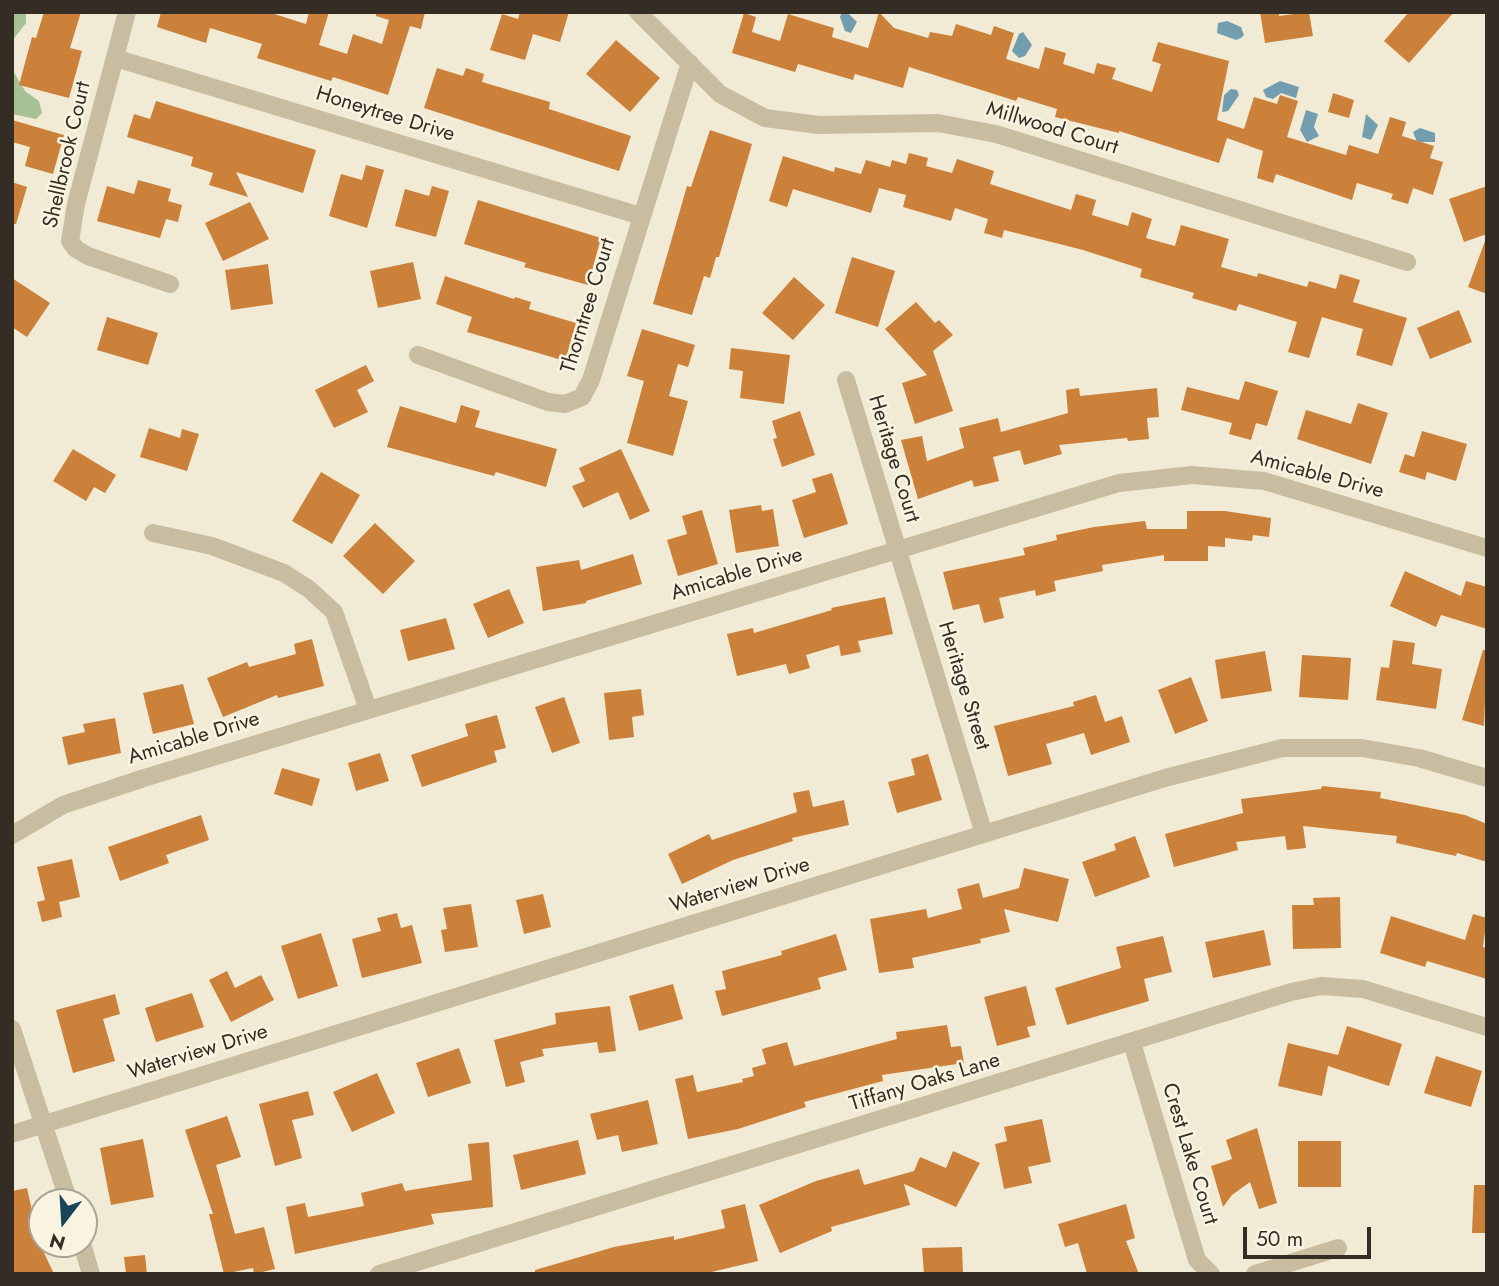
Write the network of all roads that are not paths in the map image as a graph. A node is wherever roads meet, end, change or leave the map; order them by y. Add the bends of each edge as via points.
1 (127, 12) edge
2 (638, 12) edge
3 (115, 58) junction
4 (690, 62) junction
5 (641, 216) junction
6 (1407, 262) dead end
7 (170, 284) dead end
8 (418, 355) dead end
9 (846, 380) dead end
10 (153, 533) dead end
11 (1487, 548) edge
12 (898, 551) junction
13 (368, 709) junction
14 (1487, 778) edge
15 (12, 835) edge
16 (984, 835) junction
17 (1487, 1027) edge
18 (12, 1029) edge
19 (1132, 1043) junction
20 (45, 1123) junction
21 (12, 1133) edge
22 (65, 1188) edge
23 (1338, 1248) dead end
24 (379, 1274) edge
25 (1212, 1274) edge
26 (1255, 1274) edge

1 - 3 street, Shellbrook Court
2 - 4 street, Millwood Court
3 - 5 street, Honeytree Drive
3 - 7 street, Shellbrook Court via 70,241 88,256
4 - 5 street, Thorntree Court
4 - 6 street, Millwood Court via 720,94 765,118 833,125 938,123 996,134
5 - 8 street, Thorntree Court via 591,380 579,399 565,404 548,402
9 - 12 street, Heritage Court
10 - 13 street via 212,546 284,573 309,589 334,612
11 - 12 street, Amicable Drive via 1264,481 1192,475 1119,482
12 - 13 street, Amicable Drive
12 - 16 street, Heritage Street
13 - 15 street, Amicable Drive via 63,805
14 - 16 street, Waterview Drive via 1419,758 1362,748 1282,748 1165,778
16 - 20 street, Waterview Drive
17 - 19 street, Tiffany Oaks Lane via 1363,989 1321,986
18 - 20 street
19 - 24 street, Tiffany Oaks Lane
19 - 25 street, Crest Lake Court via 1197,1260
20 - 21 street, Waterview Drive
20 - 22 street
23 - 26 street

